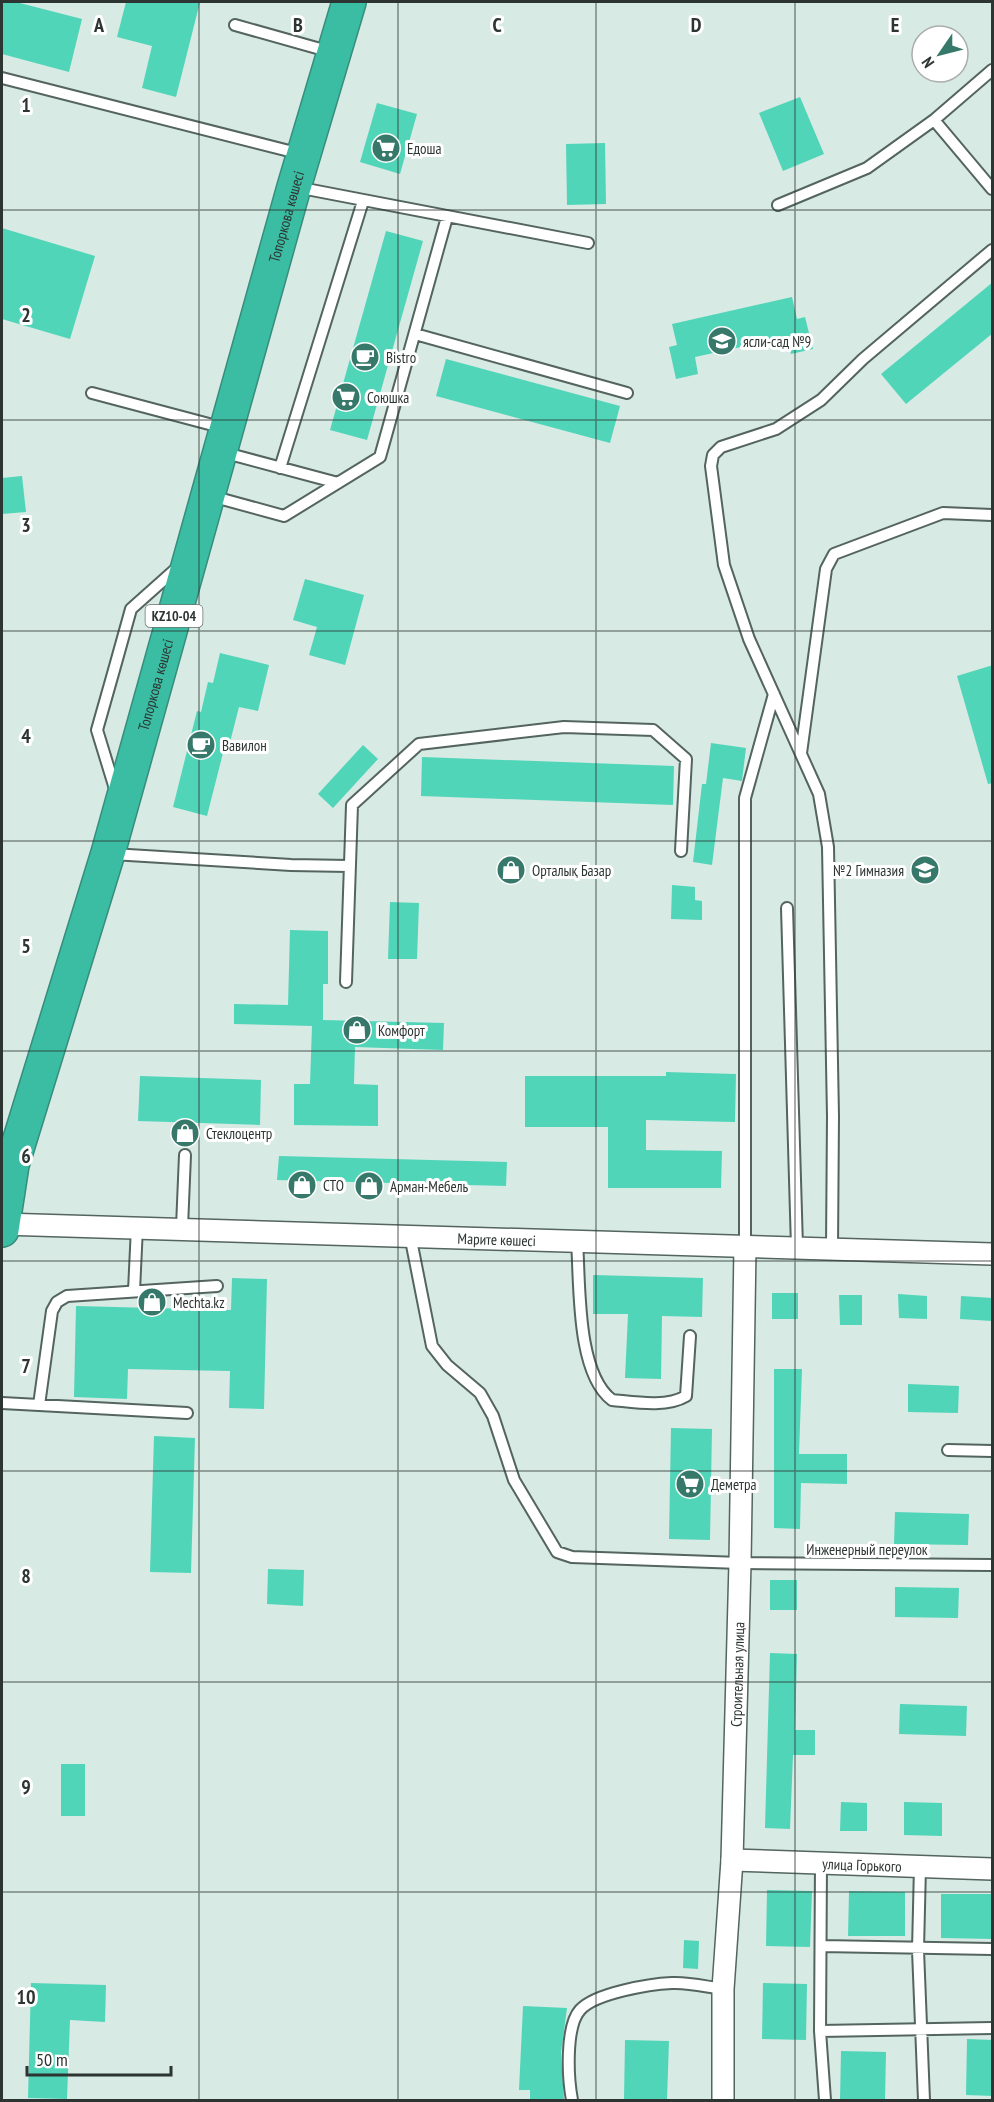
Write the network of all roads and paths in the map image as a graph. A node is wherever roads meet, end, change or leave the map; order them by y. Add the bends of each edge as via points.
1 (341, 20) edge
2 (235, 25) dead end
3 (993, 70) edge
4 (2, 78) edge
5 (934, 120) junction
6 (304, 154) junction
7 (294, 187) junction
8 (993, 189) edge
9 (363, 201) junction
10 (778, 205) dead end
11 (447, 216) junction
12 (588, 243) dead end
13 (993, 250) edge
14 (415, 334) junction
15 (92, 393) dead end
16 (627, 393) dead end
17 (224, 440) junction
18 (280, 468) junction
19 (338, 483) junction
20 (208, 495) junction
21 (993, 515) edge
22 (191, 556) junction
23 (774, 694) junction
24 (801, 753) junction
25 (121, 809) junction
26 (681, 851) dead end
27 (108, 854) junction
28 (349, 866) junction
29 (787, 908) dead end
30 (346, 982) dead end
31 (185, 1155) dead end
32 (7, 1166) edge
33 (2, 1224) edge
34 (137, 1227) junction
35 (182, 1227) junction
36 (2, 1230) edge
37 (410, 1235) junction
38 (577, 1241) junction
39 (745, 1247) junction
40 (797, 1247) junction
41 (832, 1248) junction
42 (993, 1254) edge
43 (217, 1286) dead end
44 (134, 1291) junction
45 (690, 1336) dead end
46 (2, 1403) edge
47 (39, 1405) junction
48 (188, 1413) dead end
49 (948, 1450) dead end
50 (993, 1451) edge
51 (740, 1563) junction
52 (993, 1565) edge
53 (732, 1860) junction
54 (821, 1863) junction
55 (920, 1866) junction
56 (993, 1869) edge
57 (820, 1946) junction
58 (993, 1949) edge
59 (918, 1950) junction
60 (723, 1989) junction
61 (993, 2028) edge
62 (820, 2031) junction
63 (922, 2031) junction
64 (572, 2100) edge
65 (723, 2100) edge
66 (825, 2100) edge
67 (924, 2100) edge

1 - 2 lane
1 - 6 highway, Топоркова көшесі / KZ10-04
3 - 5 lane
4 - 6 lane
5 - 8 lane
5 - 10 lane via 867,168
6 - 7 highway, Топоркова көшесі / KZ10-04
7 - 9 lane
7 - 17 highway, Топоркова көшесі / KZ10-04
9 - 11 lane
9 - 18 lane
11 - 12 lane
11 - 14 lane
13 - 23 lane via 863,359 821,400 776,429 721,447 713,455 711,466 724,566 749,639
14 - 16 lane
14 - 19 lane via 380,457
15 - 17 lane
17 - 18 lane
17 - 20 highway, Топоркова көшесі / KZ10-04
18 - 19 lane
19 - 20 lane via 284,516
20 - 22 highway, Топоркова көшесі / KZ10-04
21 - 24 lane via 943,513 834,554 826,569
22 - 25 highway, Топоркова көшесі / KZ10-04
22 - 25 lane via 131,609 97,730
23 - 24 lane
23 - 39 lane via 745,798
24 - 41 lane via 819,794 828,847
25 - 27 highway, Топоркова көшесі / KZ10-04
26 - 28 lane via 686,759 653,730 564,727 419,744 352,805
27 - 28 lane
27 - 32 highway, Топоркова көшесі / KZ10-04
28 - 30 lane
29 - 40 lane
31 - 35 lane
32 - 33 highway, Топоркова көшесі / KZ10-04
33 - 34 street, Марите көшесі
33 - 36 highway, Топоркова көшесі / KZ10-04
34 - 35 street, Марите көшесі
34 - 44 lane
35 - 37 street, Марите көшесі
37 - 38 street, Марите көшесі
37 - 51 lane, Инженерный переулок via 432,1346 447,1365 480,1393 493,1416 514,1480 557,1552 572,1557
38 - 39 street, Марите көшесі
38 - 45 lane via 588,1358 593,1376 606,1396 612,1400 662,1402 686,1396
39 - 40 street, Марите көшесі
39 - 51 street, Строительная улица
40 - 41 street, Марите көшесі
41 - 42 street, Марите көшесі
43 - 44 lane
44 - 47 lane via 68,1296 57,1302 52,1311
46 - 47 lane
47 - 48 lane
49 - 50 lane
51 - 52 lane, Инженерный переулок
51 - 53 street, Строительная улица
53 - 54 street, улица Горького
53 - 60 street, Строительная улица
54 - 55 street, улица Горького
54 - 57 lane
55 - 56 street, улица Горького
55 - 59 lane
57 - 59 lane
57 - 62 lane
58 - 59 lane
59 - 63 lane
60 - 64 lane via 674,1983 598,1998 580,2009 573,2022 568,2079
60 - 65 street, Строительная улица
61 - 63 lane
62 - 63 lane
62 - 66 lane
63 - 67 lane

